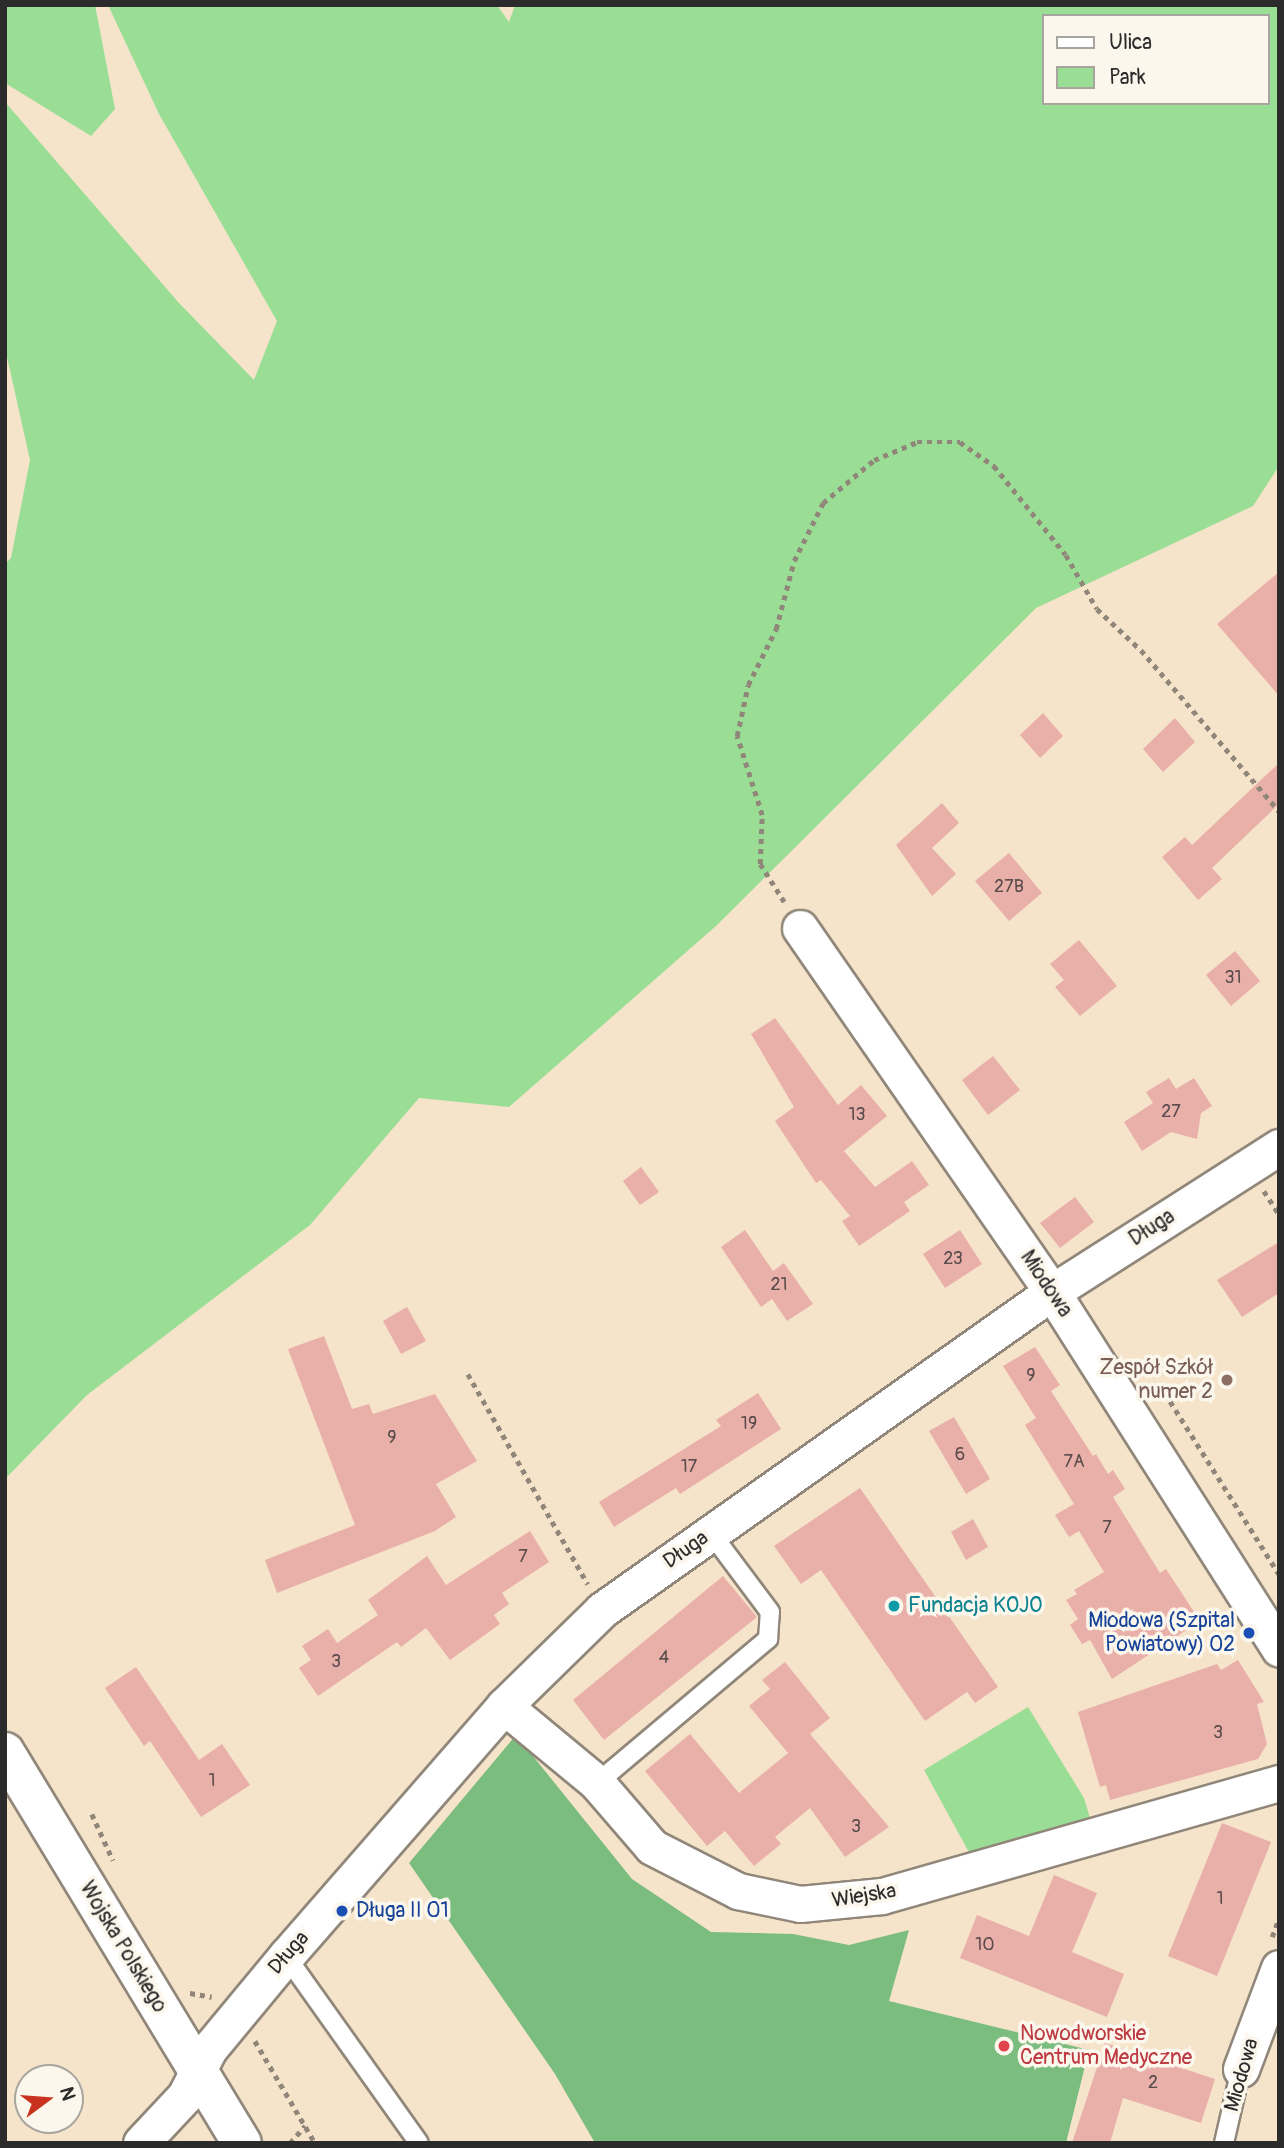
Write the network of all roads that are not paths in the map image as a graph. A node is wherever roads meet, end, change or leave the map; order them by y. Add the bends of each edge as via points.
1 (800, 928) road end
2 (1279, 1147) edge
3 (1052, 1292) junction
4 (711, 1533) junction
5 (1279, 1649) edge
6 (504, 1706) junction
7 (5, 1752) edge
8 (597, 1783) junction
9 (1279, 1783) edge
10 (286, 1956) junction
11 (1279, 1968) edge
12 (1241, 2069) joint
13 (197, 2071) junction
14 (141, 2143) edge
15 (242, 2143) edge
16 (419, 2143) edge
17 (1224, 2143) edge

1 - 3 street, Miodowa
2 - 3 street, Długa
3 - 4 street, Długa
3 - 5 street, Miodowa
4 - 6 street, Długa via 602,1609
4 - 8 lane via 770,1612 768,1639
6 - 8 street, Wiejska
6 - 10 street, Długa
7 - 13 main road, Wojska Polskiego
8 - 9 street, Wiejska via 652,1847 738,1891 800,1904 882,1896
10 - 13 street, Długa via 209,2049
10 - 16 lane
11 - 12 street, Miodowa
12 - 17 lane, Miodowa
13 - 14 street, Długa via 185,2096
13 - 15 main road, Wojska Polskiego

